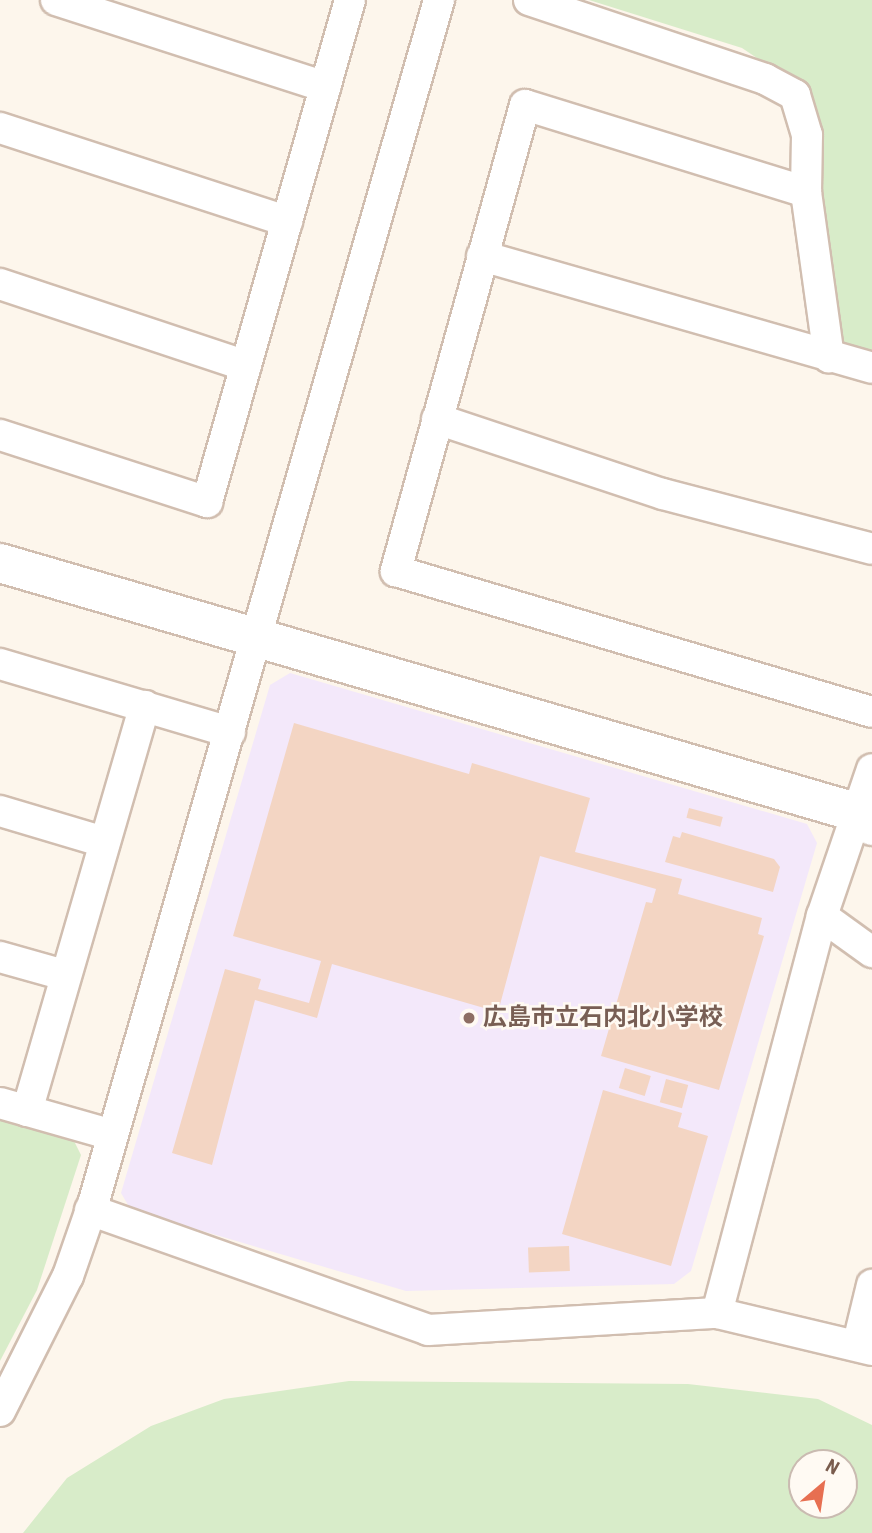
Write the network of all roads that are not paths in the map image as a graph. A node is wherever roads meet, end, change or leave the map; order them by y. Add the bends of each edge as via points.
1 (56, 0) edge
2 (350, 0) edge
3 (439, 0) edge
4 (529, 0) edge
5 (325, 87) junction
6 (0, 128) edge
7 (806, 192) junction
8 (287, 221) junction
9 (482, 256) junction
10 (0, 284) edge
11 (829, 357) junction
12 (246, 366) junction
13 (872, 368) edge
14 (437, 419) junction
15 (0, 435) edge
16 (872, 549) edge
17 (0, 563) edge
18 (258, 638) junction
19 (0, 664) edge
20 (145, 706) junction
21 (872, 712) edge
22 (230, 732) junction
23 (872, 769) edge
24 (0, 811) edge
25 (864, 821) edge
26 (104, 842) junction
27 (822, 916) junction
28 (872, 952) edge
29 (0, 957) edge
30 (64, 975) junction
31 (13, 1107) edge
32 (112, 1136) junction
33 (90, 1210) junction
34 (872, 1285) edge
35 (717, 1313) junction
36 (865, 1347) edge
37 (0, 1411) edge

1 - 5 street
2 - 5 street
3 - 18 street
4 - 7 street via 765,79 795,96 807,135
5 - 8 street
6 - 8 street
7 - 9 street via 525,106
7 - 11 street
8 - 12 street
9 - 11 street
9 - 14 street
10 - 12 street
11 - 13 street
12 - 15 street via 207,502
14 - 16 street via 663,494
14 - 21 street via 397,571
17 - 18 street
18 - 22 street
18 - 25 street
19 - 20 street
20 - 22 street
20 - 26 street
22 - 32 street
23 - 25 street
24 - 26 street
25 - 27 street
26 - 30 street
27 - 28 street
27 - 35 street
29 - 30 street
30 - 31 street
31 - 32 street
32 - 33 street
33 - 35 street via 428,1330
33 - 37 street via 64,1287
34 - 36 street
35 - 36 street

